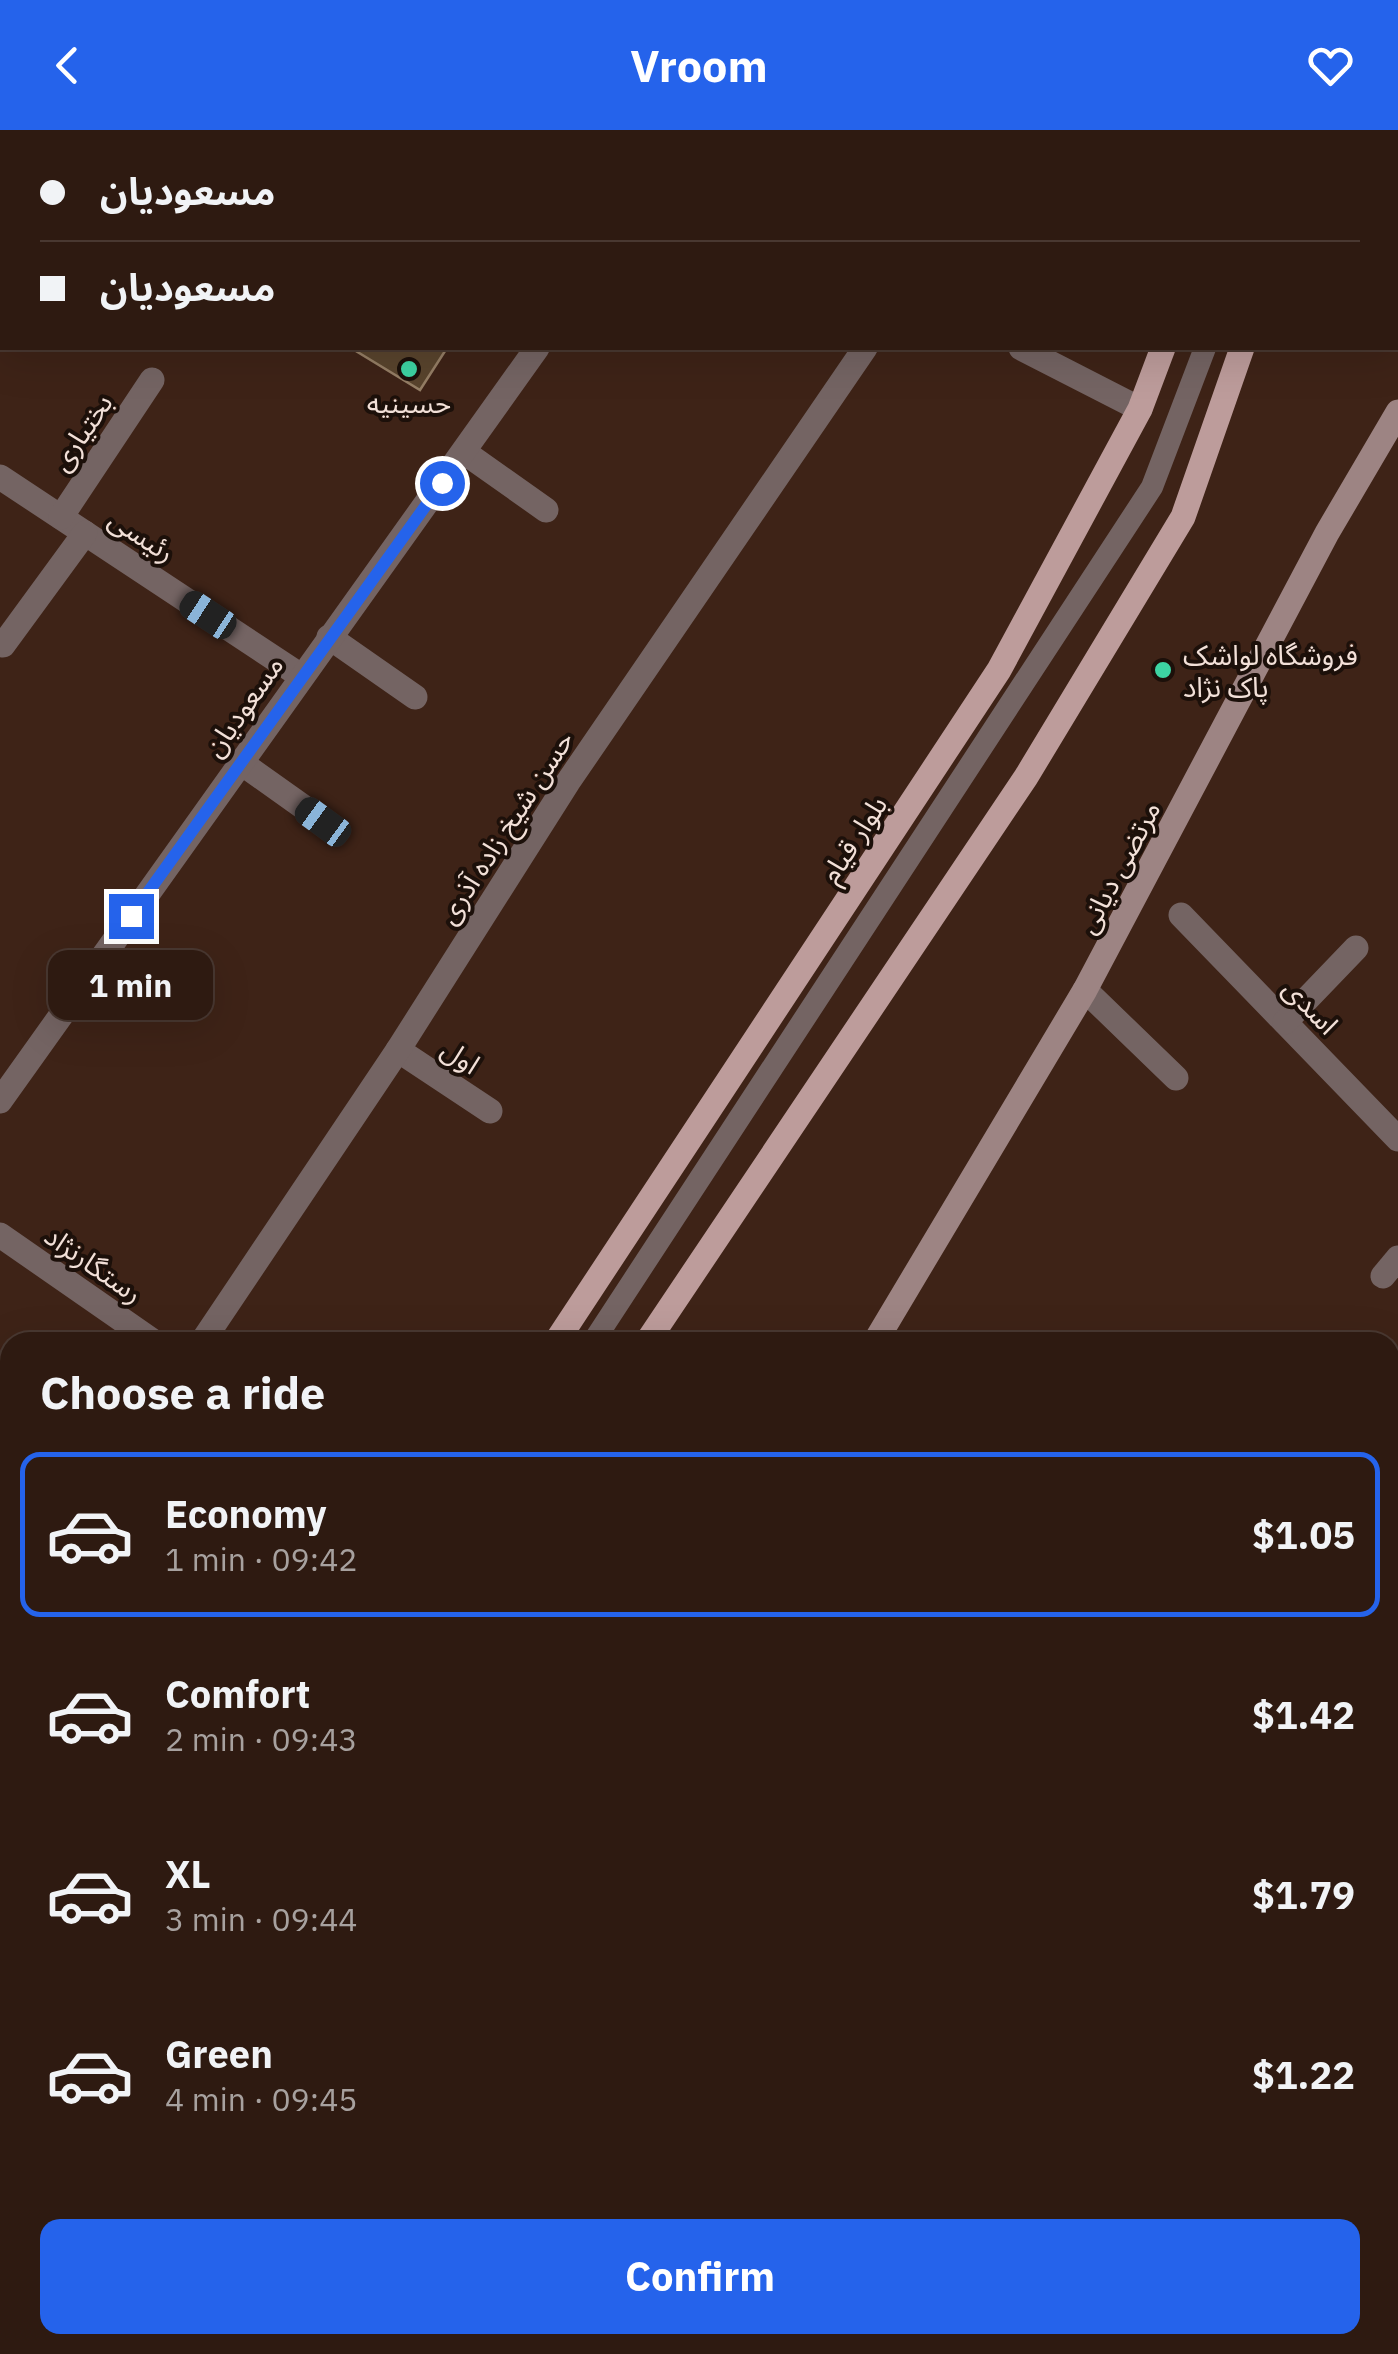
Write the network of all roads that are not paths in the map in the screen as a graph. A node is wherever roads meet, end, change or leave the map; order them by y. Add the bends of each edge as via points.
1 (536, 350) edge
2 (864, 350) edge
3 (1025, 350) edge
4 (1162, 350) edge
5 (1204, 350) edge
6 (1241, 350) edge
7 (152, 380) dead end
8 (1140, 410) junction
9 (1398, 412) edge
10 (464, 452) junction
11 (0, 477) edge
12 (546, 510) dead end
13 (60, 517) junction
14 (86, 534) junction
15 (330, 637) junction
16 (2, 645) dead end
17 (301, 676) junction
18 (415, 697) dead end
19 (240, 762) junction
20 (323, 822) dead end
21 (1181, 916) dead end
22 (1356, 948) dead end
23 (1085, 990) junction
24 (1285, 1022) junction
25 (398, 1050) junction
26 (1176, 1078) dead end
27 (0, 1101) edge
28 (490, 1111) dead end
29 (1398, 1139) edge
30 (0, 1235) edge
31 (140, 1332) edge
32 (209, 1332) edge
33 (563, 1332) edge
34 (600, 1332) edge
35 (654, 1332) edge
36 (881, 1332) edge

1 - 10 street, مسعودیان
2 - 25 street, حسن شیخ زاده آذری via 568,782
3 - 8 street
4 - 8 main road, بلوار قیام
5 - 34 lane via 1152,488
6 - 35 main road via 1183,517 1026,777
7 - 13 street, بختیاری
8 - 33 main road, بلوار قیام via 999,670
9 - 23 street, مرتضی دیانی
10 - 12 street
10 - 15 street, مسعودیان
11 - 13 street, رئیسی
13 - 14 street, رئیسی
14 - 16 street
14 - 17 street, رئیسی
15 - 17 street, مسعودیان
15 - 18 street
17 - 19 street, مسعودیان
19 - 20 street
19 - 27 street, مسعودیان
21 - 24 street, اسدی
22 - 24 street
23 - 26 street
23 - 36 street, مرتضی دیانی
24 - 29 street, اسدی
25 - 28 street, اول
25 - 32 street, حسن شیخ زاده آذری
30 - 31 street, رستگارنژاد

